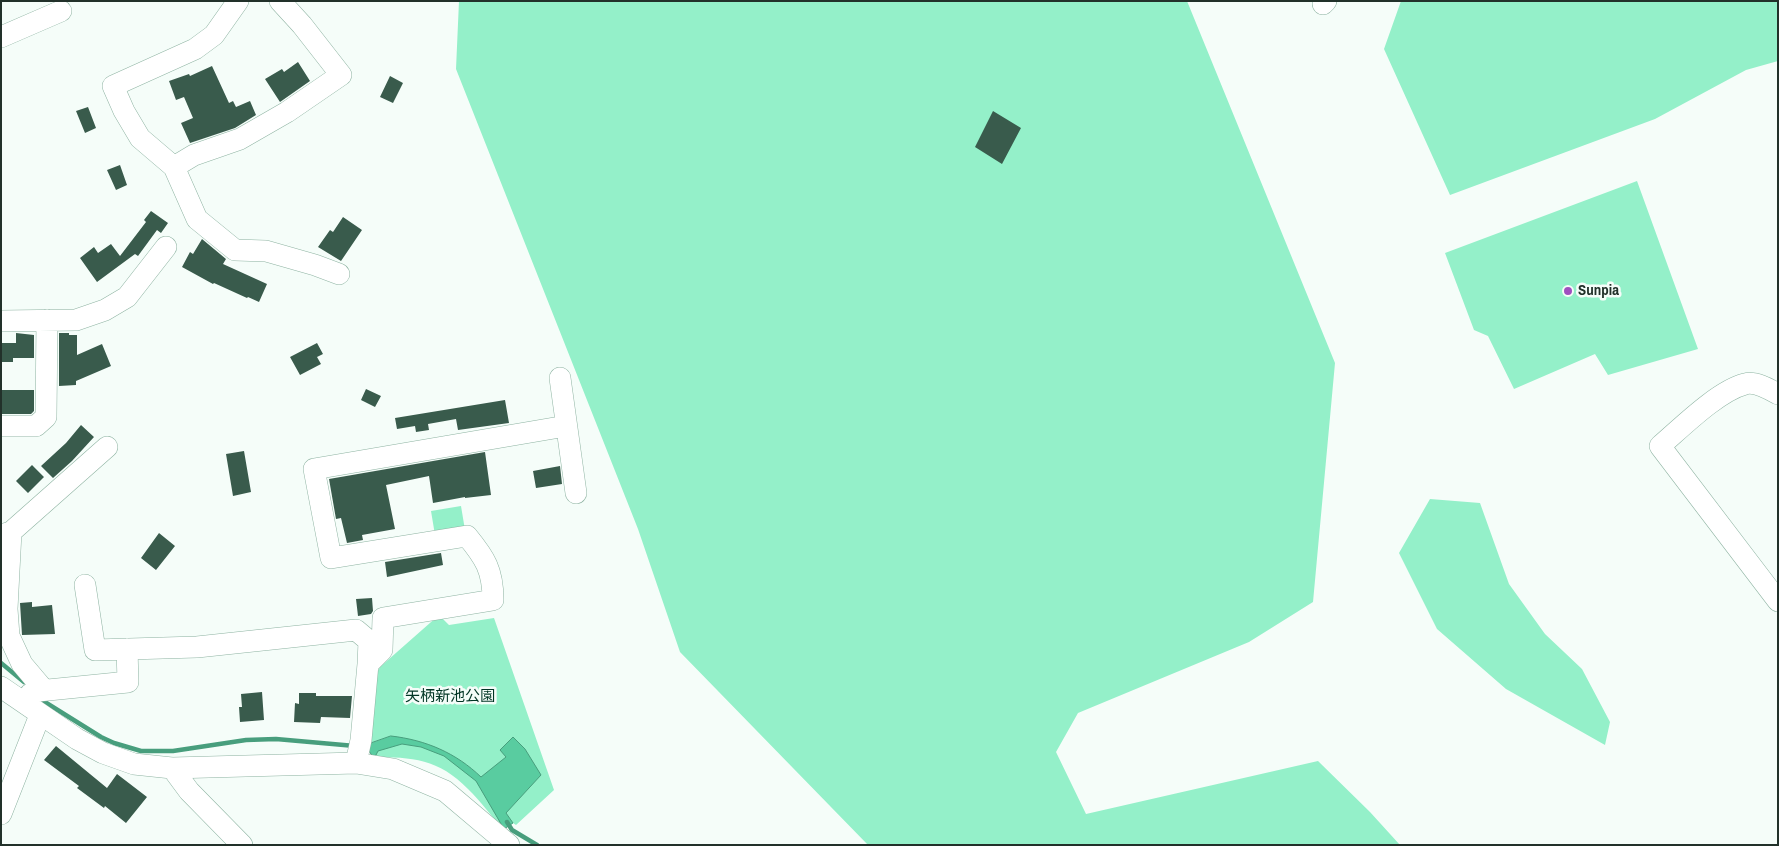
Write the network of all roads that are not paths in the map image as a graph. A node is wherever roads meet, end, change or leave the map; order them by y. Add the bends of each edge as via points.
1 (238, 1) edge
2 (280, 1) edge
3 (61, 11) dead end
4 (1, 37) edge
5 (174, 168) junction
6 (166, 246) dead end
7 (338, 274) dead end
8 (1, 320) edge
9 (47, 320) junction
10 (560, 378) dead end
11 (1778, 394) edge
12 (1, 426) edge
13 (566, 426) junction
14 (107, 447) dead end
15 (576, 493) dead end
16 (6, 533) edge
17 (85, 585) dead end
18 (1778, 601) edge
19 (127, 649) junction
20 (368, 664) junction
21 (1, 687) edge
22 (32, 694) junction
23 (40, 715) junction
24 (358, 753) junction
25 (172, 768) junction
26 (1, 814) edge
27 (242, 845) edge
28 (509, 845) edge

1 - 5 street via 214,36 195,49 113,86 140,138
2 - 5 street via 341,75 288,112 240,139 194,155
3 - 4 street
5 - 7 street via 197,219 235,250 266,251
6 - 9 street via 127,297 105,310 76,320
8 - 9 street
9 - 12 street via 46,417 36,426
10 - 13 street
11 - 18 street via 1747,383 1720,396 1660,446
13 - 15 street
13 - 20 street via 314,469 331,558 467,536 484,557 493,582 493,600 383,618 382,650
14 - 16 street
16 - 22 street via 9,636
17 - 19 street via 95,650
19 - 20 street via 197,647 356,630 368,641
19 - 22 street via 128,682
20 - 24 street
21 - 22 street
22 - 23 street
23 - 25 street via 103,753 134,764
23 - 26 street
24 - 25 street
24 - 28 street via 445,791
25 - 27 street via 189,791

